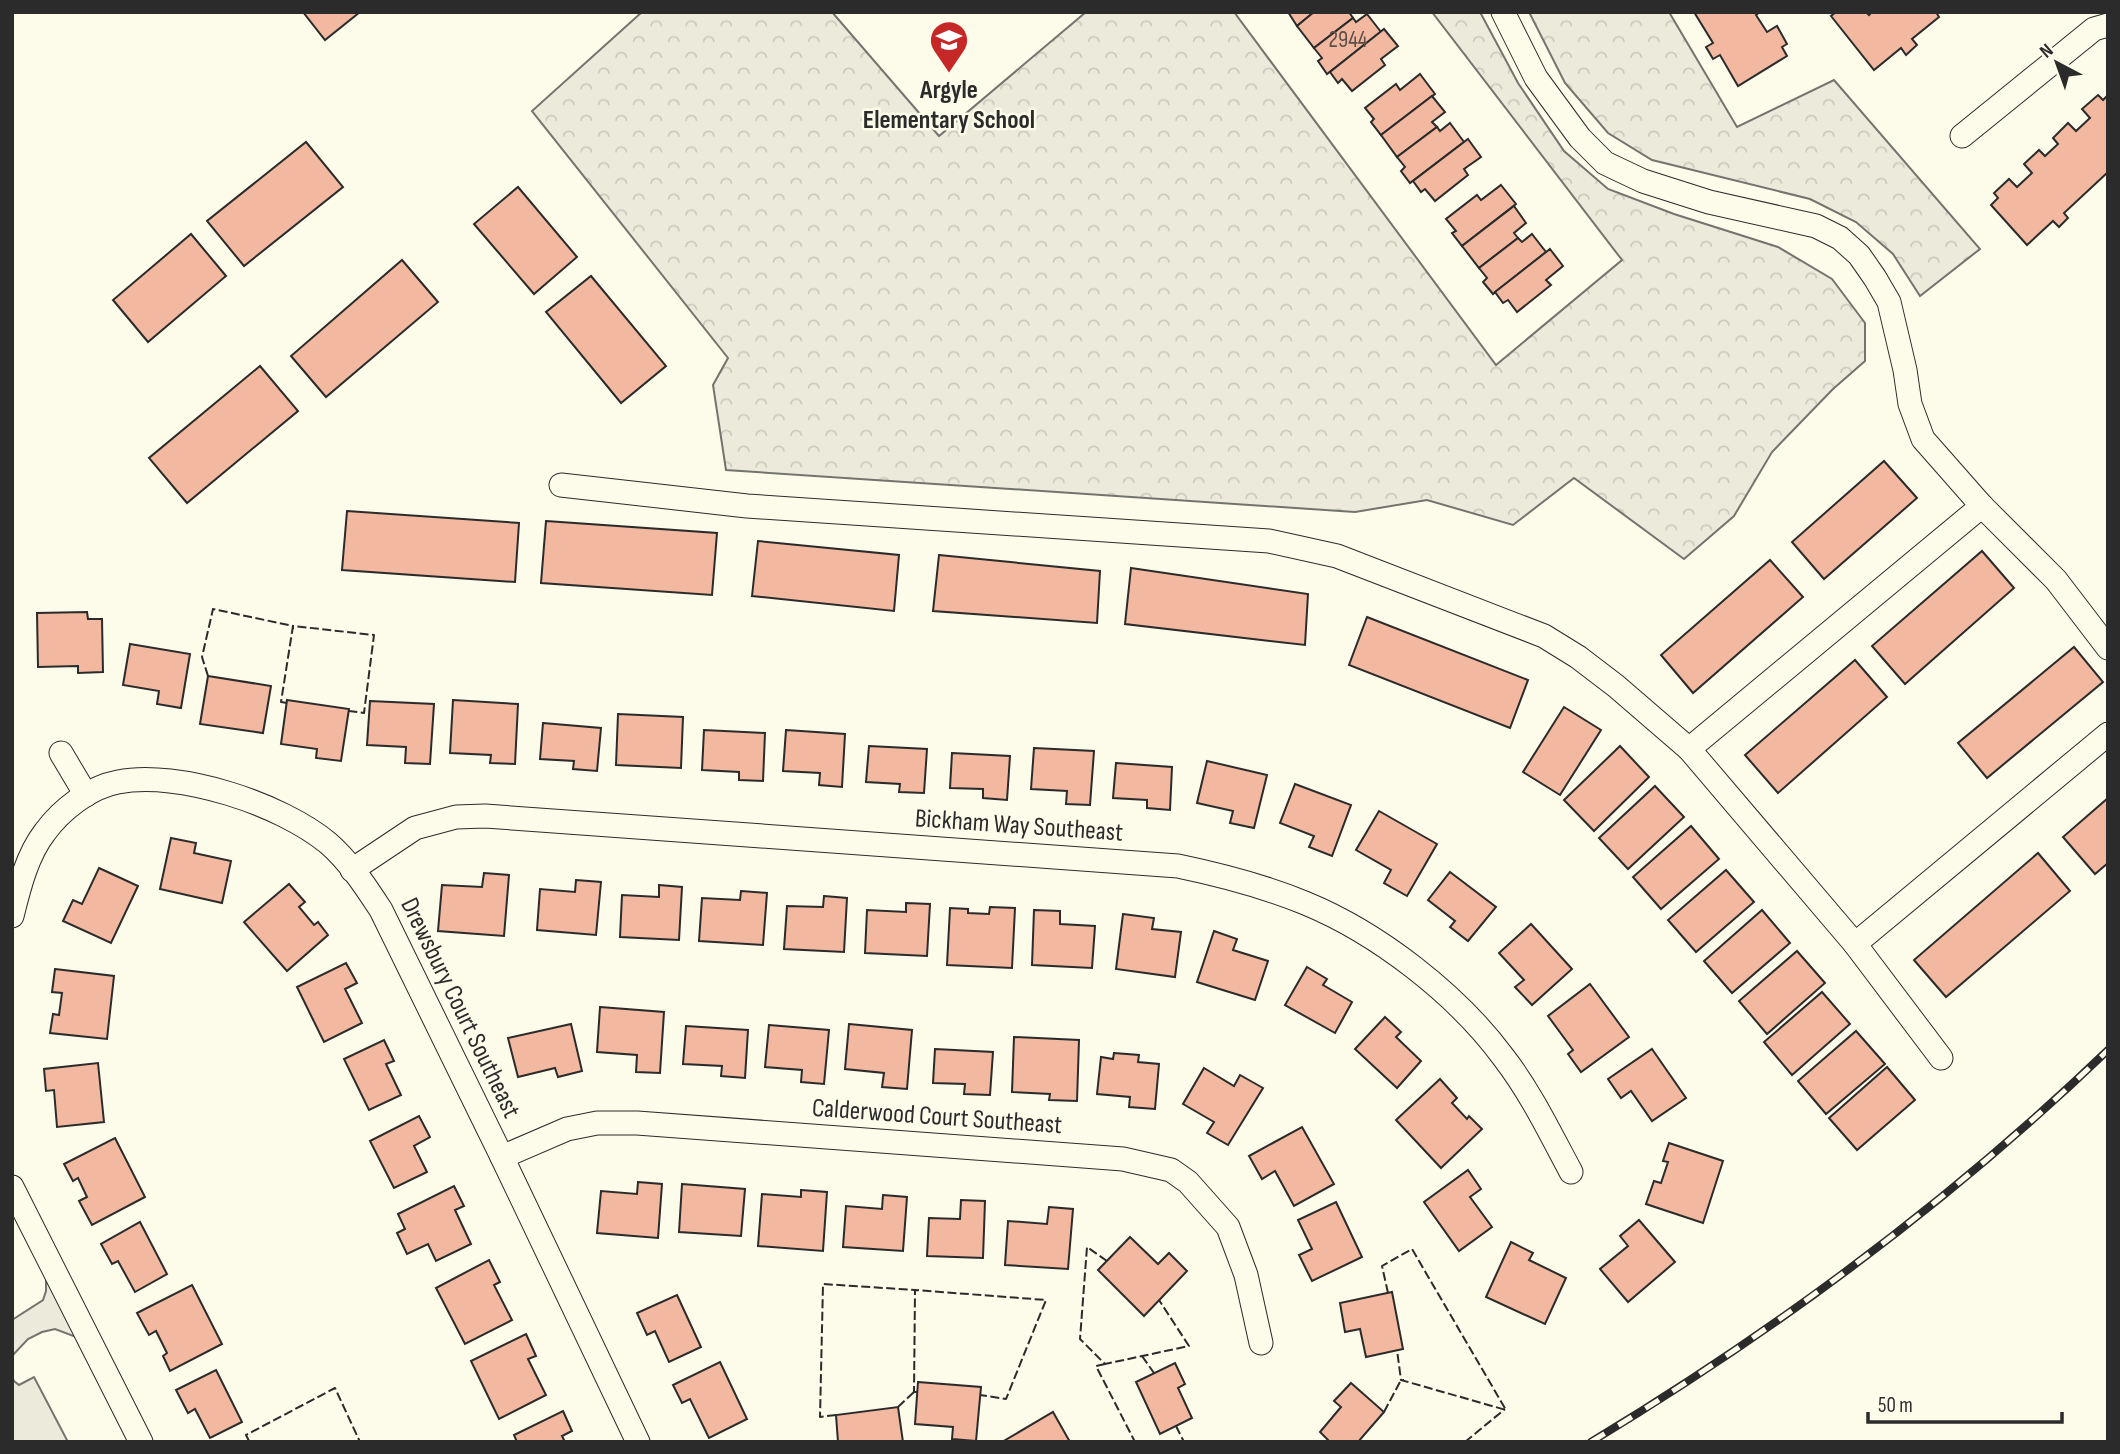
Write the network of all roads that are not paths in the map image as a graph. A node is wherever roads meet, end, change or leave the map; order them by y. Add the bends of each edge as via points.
1 (1503, 12) edge
2 (2108, 25) edge
3 (1962, 136) dead end
4 (561, 485) dead end
5 (1982, 506) junction
6 (2108, 648) edge
7 (2108, 734) edge
8 (1689, 749) junction
9 (61, 753) dead end
10 (86, 795) junction
11 (352, 870) junction
12 (12, 916) edge
13 (1855, 944) junction
14 (1941, 1058) dead end
15 (502, 1157) junction
16 (1571, 1172) dead end
17 (12, 1187) edge
18 (1261, 1343) dead end
19 (141, 1442) edge
20 (638, 1442) edge

1 - 5 street via 1536,78 1580,138 1605,163 1643,181 1709,202 1816,226 1859,255 1889,302 1910,404 1923,439
2 - 3 street via 2094,29
4 - 8 street via 747,506 1304,547 1544,636 1616,686
5 - 6 street via 2056,580
5 - 8 street
7 - 13 street
8 - 13 street
9 - 10 street
10 - 11 street, Drewsbury Court Southeast via 117,782 152,780 227,792 267,806 307,828
10 - 12 street, Drewsbury Court Southeast via 43,834 22,878
11 - 15 street, Drewsbury Court Southeast via 381,910
11 - 16 street, Bickham Way Southeast via 415,828 456,817 485,816 1178,866 1212,873 1306,904 1349,925 1423,975 1503,1056
13 - 14 street
15 - 18 street, Calderwood Court Southeast via 566,1129 637,1123 1150,1163 1188,1182 1228,1227 1246,1275
15 - 20 street, Drewsbury Court Southeast
17 - 19 street

